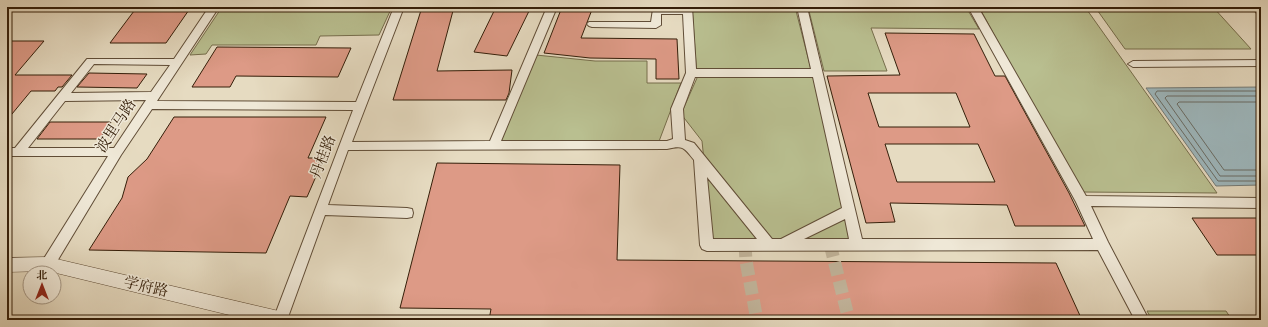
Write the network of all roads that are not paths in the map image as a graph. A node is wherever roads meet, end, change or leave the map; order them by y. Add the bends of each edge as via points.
1 (214, 7) edge
2 (399, 7) edge
3 (552, 7) edge
4 (802, 7) edge
5 (973, 7) edge
6 (1257, 7) edge
7 (687, 9) edge
8 (1261, 11) edge
9 (592, 24) dead end
10 (178, 62) junction
11 (1261, 63) edge
12 (1133, 64) dead end
13 (691, 73) junction
14 (818, 73) junction
15 (61, 96) junction
16 (151, 101) junction
17 (360, 106) junction
18 (679, 142) junction
19 (494, 145) junction
20 (344, 146) junction
21 (12, 152) edge
22 (117, 152) junction
23 (700, 160) junction
24 (1082, 202) junction
25 (1261, 202) edge
26 (320, 210) junction
27 (849, 211) junction
28 (407, 213) dead end
29 (768, 244) junction
30 (783, 244) junction
31 (857, 244) junction
32 (1102, 244) junction
33 (48, 264) junction
34 (7, 265) edge
35 (282, 320) edge
36 (1142, 320) edge

1 - 10 street, 波里马路
2 - 17 street, 丹桂路
3 - 19 street
4 - 14 street
5 - 24 street
6 - 8 street
7 - 9 street via 656,11 656,25
7 - 13 street
10 - 15 street via 91,61
10 - 16 street, 波里马路
11 - 12 street
13 - 14 street
13 - 18 street via 677,109
14 - 27 street
15 - 16 street
15 - 21 street
16 - 17 street
16 - 22 street, 波里马路
17 - 20 street, 丹桂路
18 - 19 street via 667,145
18 - 23 street via 690,146
19 - 20 street
20 - 26 street, 丹桂路
21 - 22 street
22 - 33 street, 波里马路
23 - 29 street
23 - 29 street via 707,245
24 - 25 street
24 - 32 street
26 - 28 street
26 - 35 street, 丹桂路
27 - 30 street
27 - 31 street
29 - 30 street
30 - 31 street
31 - 32 street
32 - 36 street
33 - 34 street, 学府路
33 - 35 street, 学府路

